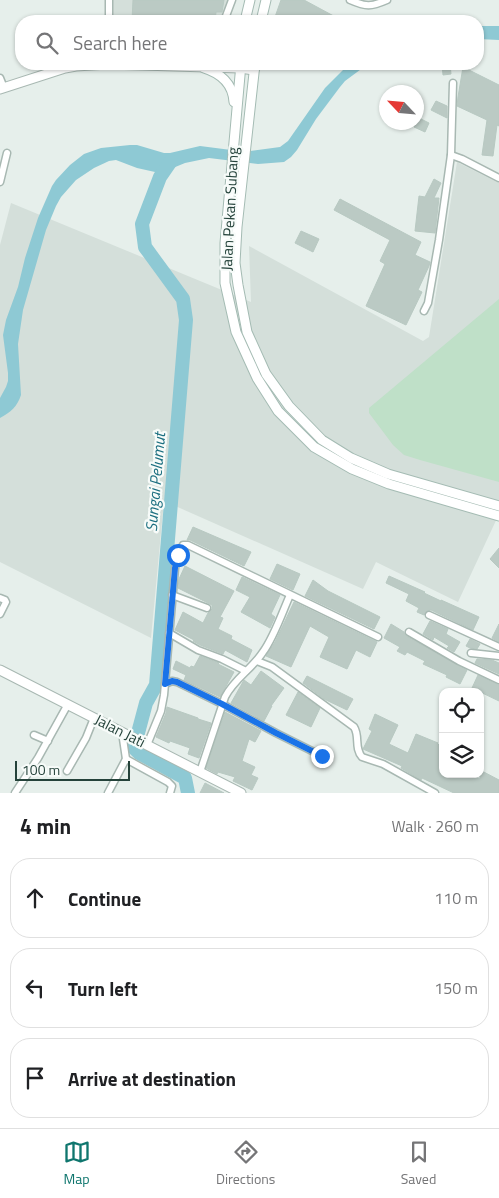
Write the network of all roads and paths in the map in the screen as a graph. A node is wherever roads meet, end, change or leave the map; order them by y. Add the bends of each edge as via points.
1 (109, 0) edge
2 (232, 0) edge
3 (250, 0) edge
4 (266, 0) edge
5 (350, 0) edge
6 (387, 0) edge
7 (109, 15) edge
8 (226, 15) edge
9 (246, 15) edge
10 (262, 15) edge
11 (59, 70) edge
12 (211, 70) edge
13 (240, 70) edge
14 (254, 70) edge
15 (0, 78) edge
16 (453, 83) dead end
17 (2, 88) edge
18 (234, 132) junction
19 (7, 153) dead end
20 (450, 156) junction
21 (499, 178) edge
22 (0, 182) edge
23 (424, 311) dead end
24 (499, 506) edge
25 (499, 516) edge
26 (172, 595) junction
27 (290, 595) junction
28 (0, 598) edge
29 (207, 608) dead end
30 (0, 614) edge
31 (429, 615) dead end
32 (409, 632) dead end
33 (169, 633) junction
34 (378, 637) dead end
35 (499, 646) edge
36 (471, 653) dead end
37 (499, 656) edge
38 (257, 660) junction
39 (0, 670) edge
40 (246, 671) junction
41 (499, 680) edge
42 (165, 684) junction
43 (68, 704) junction
44 (222, 704) junction
45 (94, 718) junction
46 (122, 732) junction
47 (34, 734) dead end
48 (48, 741) junction
49 (146, 744) junction
50 (322, 756) dead end
51 (126, 758) junction
52 (67, 770) dead end
53 (200, 772) junction
54 (15, 793) edge
55 (108, 793) edge
56 (170, 793) edge
57 (241, 793) edge
58 (435, 793) edge

1 - 7 street
2 - 8 street
3 - 9 main road
4 - 10 main road
5 - 6 street via 368,6
11 - 17 main road
12 - 18 main road via 222,77 233,95
13 - 18 main road
14 - 24 main road, Jalan Pekan Subang via 235,262 247,332 266,374 289,406 322,440 351,458 388,474
15 - 17 street
16 - 20 street
18 - 25 main road, Jalan Pekan Subang via 225,282 236,332 257,378 278,410 314,447 352,469 389,484
19 - 22 street
20 - 21 street
20 - 23 street via 435,267
26 - 27 street via 178,555 185,545
26 - 29 street
26 - 33 street
27 - 34 street
27 - 38 street via 267,646
28 - 30 street via 6,602
31 - 35 street
32 - 41 street
33 - 40 street
33 - 42 street
36 - 37 street
38 - 40 street
38 - 58 street via 272,666 354,727 357,751 362,758 383,764
39 - 43 main road, Jalan Jati
40 - 44 street via 229,690
42 - 44 street via 177,682
42 - 49 street via 160,711
43 - 45 main road, Jalan Jati
43 - 48 street
44 - 50 street
44 - 53 street
45 - 46 main road, Jalan Jati
45 - 52 street
46 - 49 main road, Jalan Jati
46 - 51 street
47 - 48 street
48 - 54 street
49 - 53 main road, Jalan Jati
51 - 55 street
51 - 56 street via 168,782 172,786
53 - 57 main road, Jalan Jati

